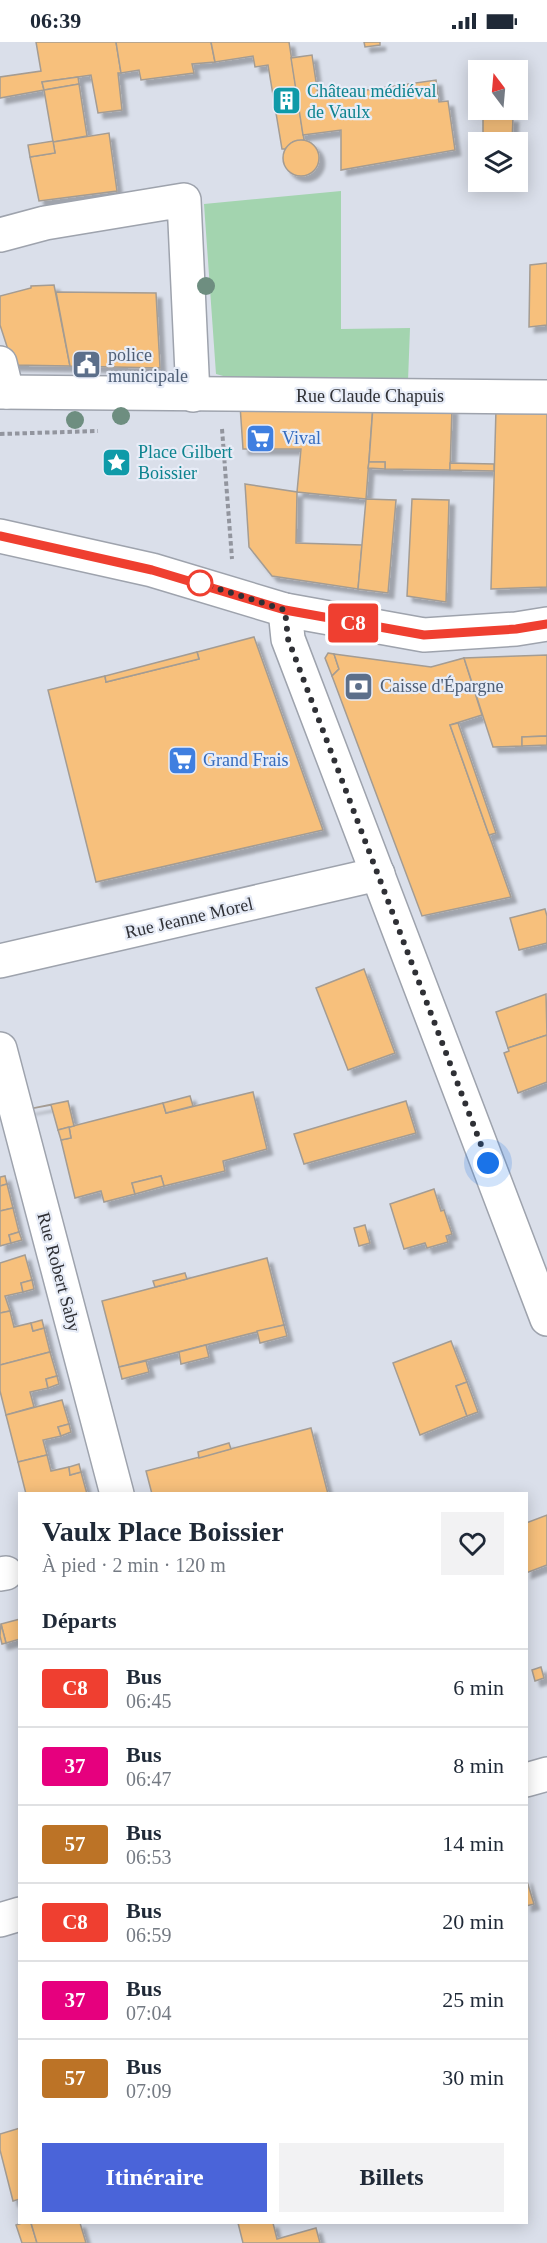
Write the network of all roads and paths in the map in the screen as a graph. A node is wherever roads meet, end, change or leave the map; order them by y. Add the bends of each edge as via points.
1 (0, 235) edge
2 (2, 383) edge
3 (206, 395) junction
4 (547, 397) edge
5 (0, 536) edge
6 (233, 569) dead end
7 (285, 610) junction
8 (547, 624) edge
9 (378, 874) junction
10 (0, 961) edge
11 (0, 1049) edge
12 (547, 1318) edge
13 (116, 1492) edge
14 (547, 1774) edge
15 (528, 1779) edge
16 (18, 1915) edge
17 (0, 1920) edge

1 - 3 street via 45,223 184,200
2 - 3 street
3 - 4 street, Rue Claude Chapuis
3 - 6 path
5 - 7 street via 152,570
7 - 8 street via 424,635
7 - 9 street via 288,639
9 - 10 street, Rue Jeanne Morel
9 - 12 street
11 - 13 street, Rue Robert Saby
14 - 15 street
16 - 17 street

